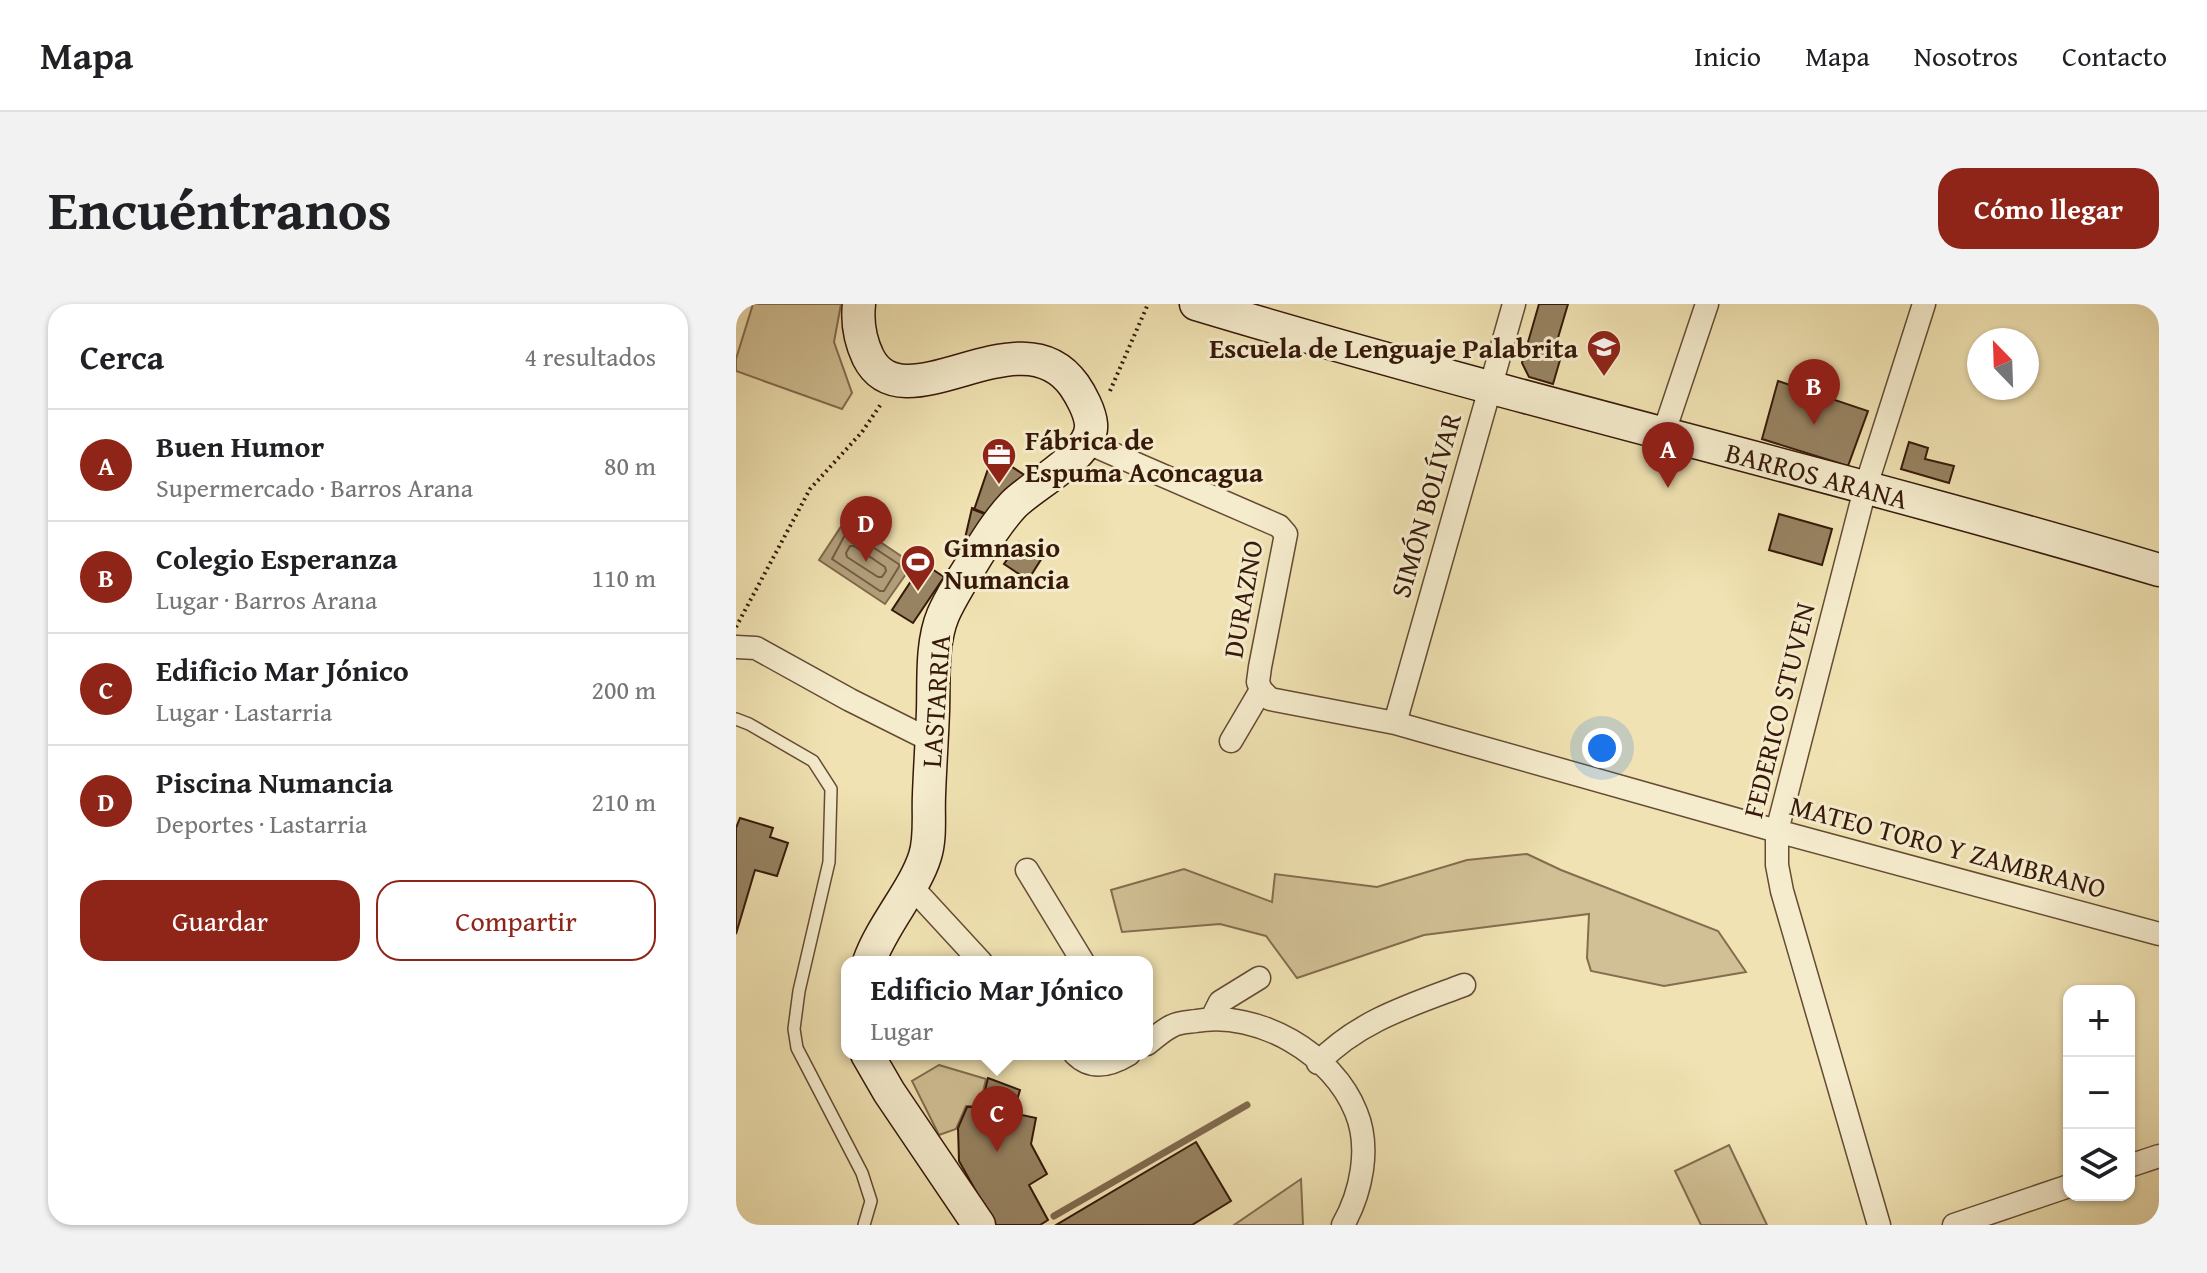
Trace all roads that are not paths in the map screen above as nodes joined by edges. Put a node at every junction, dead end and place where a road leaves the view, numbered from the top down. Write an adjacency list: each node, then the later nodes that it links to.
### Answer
1 (859, 304): 8 (street)
2 (1196, 304): 6 (street, BARROS ARANA)
3 (1514, 304): 6 (street, SIMÓN BOLÍVAR)
4 (1707, 304): 7 (street)
5 (1924, 304): 9 (street, FEDERICO STUVEN)
6 (1488, 389): 7 (street, BARROS ARANA); 14 (street, SIMÓN BOLÍVAR)
7 (1664, 432): 9 (street, BARROS ARANA)
8 (1090, 433): 12 (street, DURAZNO); 15 (street, LASTARRIA)
9 (1865, 489): 10 (street, BARROS ARANA); 17 (street, FEDERICO STUVEN)
10 (2159, 570)
11 (736, 647): 15 (street)
12 (1261, 690): 14 (street, MATEO TORO Y ZAMBRANO); 16 (street, DURAZNO)
13 (736, 719): 36 (lane)
14 (1395, 723): 17 (street, MATEO TORO Y ZAMBRANO)
15 (932, 741): 19 (street, LASTARRIA)
16 (1231, 741)
17 (1777, 831): 20 (street, MATEO TORO Y ZAMBRANO); 38 (street, FEDERICO STUVEN)
18 (1027, 870): 23 (street)
19 (910, 885): 21 (street, LASTARRIA); 22 (street)
20 (2159, 934)
21 (872, 956)
22 (975, 956)
23 (1079, 956)
24 (1259, 978): 26 (street)
25 (1464, 985): 31 (street)
26 (1212, 1018): 27 (street); 31 (street)
27 (1153, 1040)
28 (871, 1060): 35 (street)
29 (1081, 1060): 30 (street)
30 (1120, 1060)
31 (1318, 1063): 37 (street)
32 (2159, 1156): 33 (street)
33 (2135, 1164)
34 (2063, 1188): 39 (street)
35 (969, 1218)
36 (864, 1225)
37 (1343, 1225)
38 (1879, 1225)
39 (1954, 1225)

